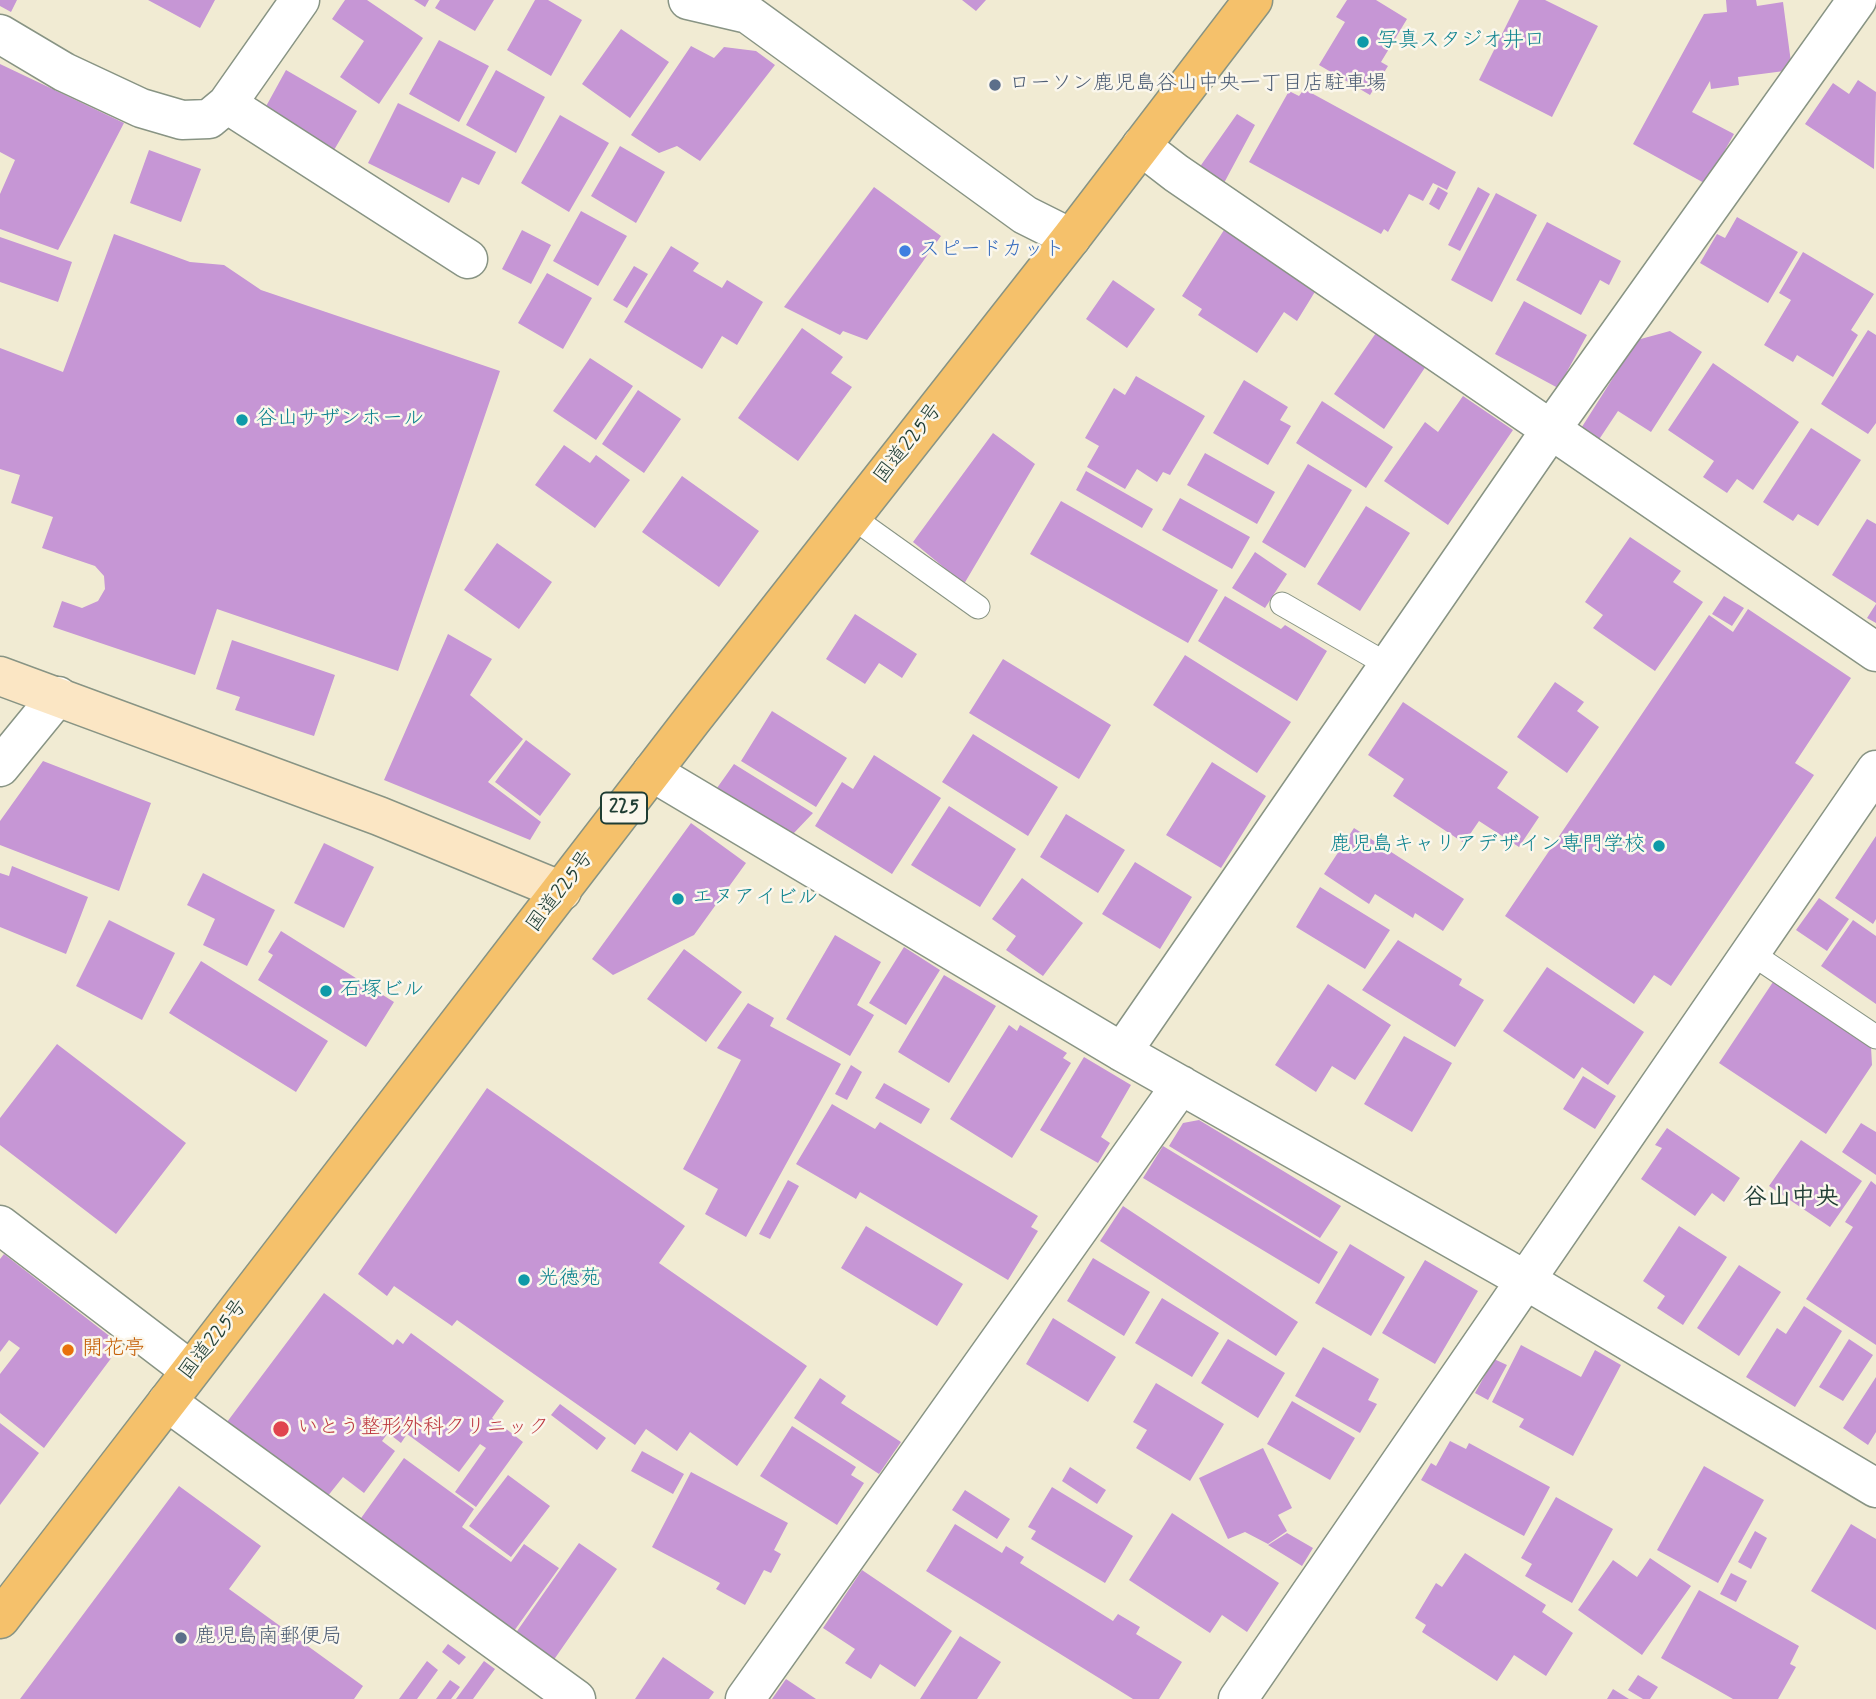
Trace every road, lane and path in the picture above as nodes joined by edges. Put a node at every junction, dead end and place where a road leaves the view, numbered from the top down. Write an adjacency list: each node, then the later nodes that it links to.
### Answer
1 (300, 0): 6 (street)
2 (688, 0): 8 (street)
3 (1252, 0): 7 (highway, 国道225号 / 225)
4 (1857, 0): 10 (street)
5 (0, 34): 6 (street)
6 (227, 104): 9 (street)
7 (1141, 146): 8 (highway, 国道225号 / 225); 10 (street)
8 (1071, 238): 11 (highway, 国道225号 / 225)
9 (468, 259)
10 (1552, 428): 14 (street); 15 (street)
11 (852, 517): 13 (lane); 20 (highway, 国道225号 / 225)
12 (1282, 604): 15 (lane)
13 (978, 607)
14 (1876, 652)
15 (1388, 665): 24 (street)
16 (0, 676): 17 (street)
17 (58, 696): 18 (street); 21 (street)
18 (0, 767)
19 (1876, 770): 22 (street)
20 (652, 772): 21 (highway, 国道225号 / 225); 24 (street)
21 (562, 891): 28 (highway, 国道225号 / 225)
22 (1751, 953): 23 (lane); 27 (street)
23 (1876, 1037)
24 (1122, 1052): 25 (street)
25 (1181, 1085): 27 (street); 33 (street)
26 (0, 1225): 28 (street)
27 (1527, 1281): 30 (street); 34 (street)
28 (190, 1370): 29 (highway, 国道225号 / 225)
29 (167, 1402): 31 (highway, 国道225号 / 225); 32 (street)
30 (1876, 1488)
31 (0, 1619)
32 (576, 1699)
33 (745, 1699)
34 (1238, 1699)

